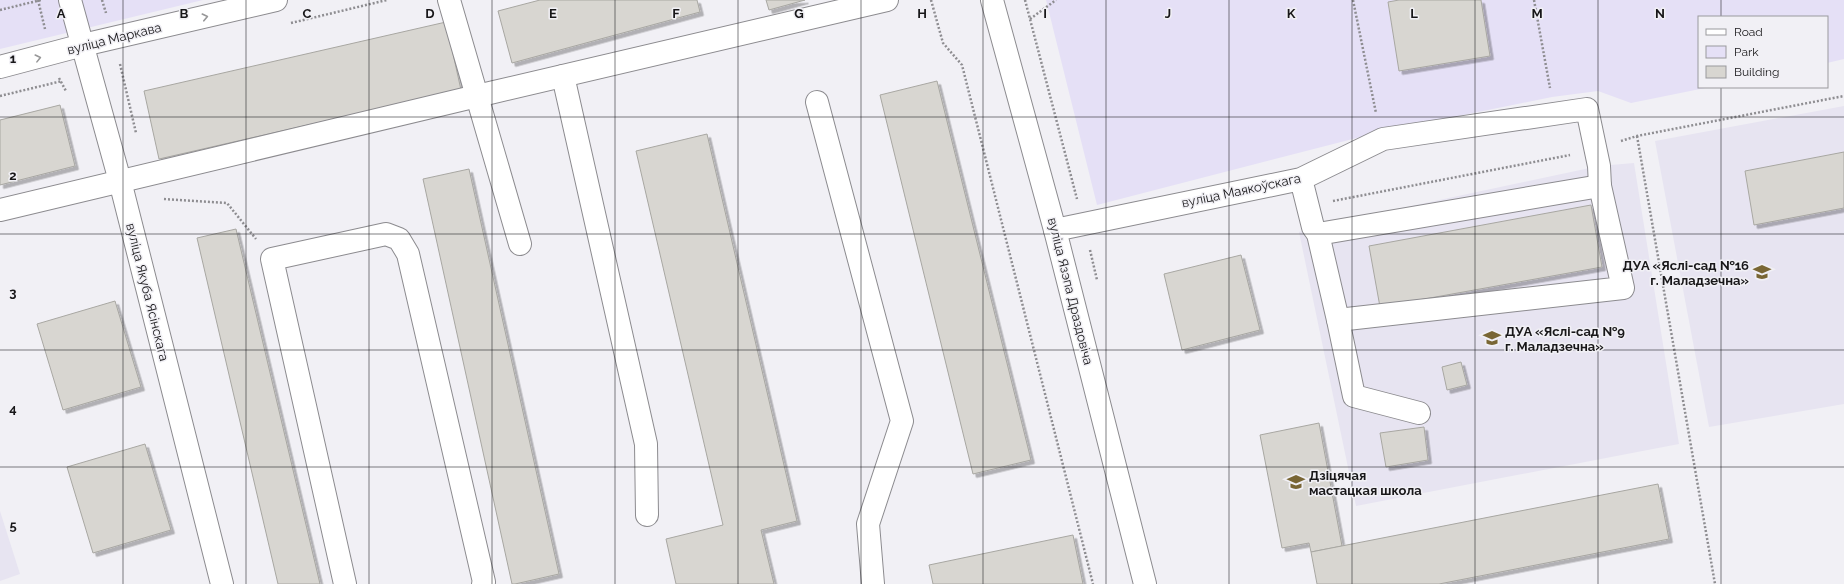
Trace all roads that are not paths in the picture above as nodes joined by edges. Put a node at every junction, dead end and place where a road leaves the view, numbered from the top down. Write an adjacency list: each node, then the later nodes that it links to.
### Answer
1 (70, 0): 6 (street, вуліца Якуба Ясінскага)
2 (276, 0): 6 (street, вуліца Маркава, one-way to 2)
3 (449, 0): 9 (street)
4 (887, 0): 8 (street)
5 (992, 0): 15 (street, вуліца Язэпа Драздовіча)
6 (83, 45): 7 (street, вуліца Маркава, one-way to 6); 12 (street, вуліца Якуба Ясінскага)
7 (0, 67)
8 (563, 76): 9 (street); 20 (street)
9 (477, 96): 12 (street); 17 (street)
10 (817, 102): 24 (street)
11 (1301, 179): 13 (street, вуліца Маякоўскага); 15 (street, вуліца Маякоўскага); 16 (street)
12 (120, 181): 14 (street); 21 (street, вуліца Якуба Ясінскага)
13 (1600, 186): 16 (street); 18 (street)
14 (0, 210)
15 (1055, 230): 25 (street, вуліца Язэпа Драздовіча)
16 (1318, 234): 18 (street)
17 (520, 244)
18 (1338, 320): 19 (street)
19 (1419, 413)
20 (647, 515)
21 (222, 584)
22 (345, 584): 23 (street)
23 (483, 584)
24 (873, 584)
25 (1145, 584)

